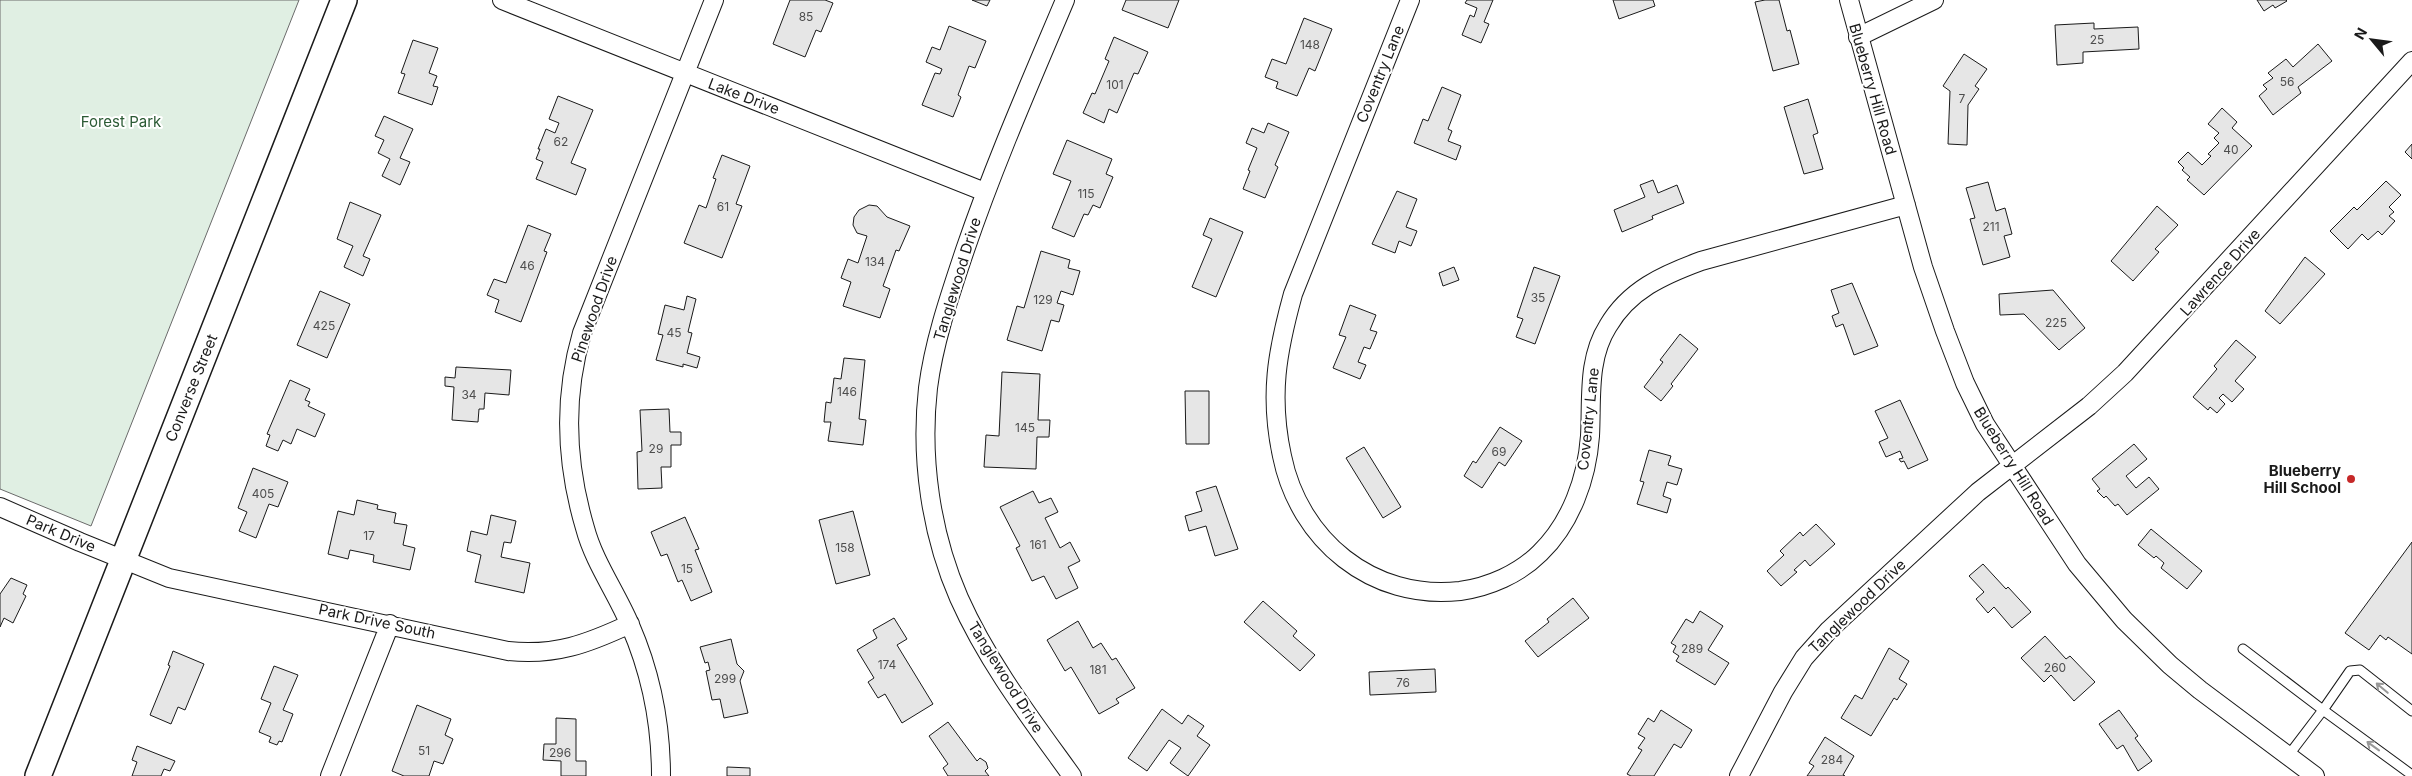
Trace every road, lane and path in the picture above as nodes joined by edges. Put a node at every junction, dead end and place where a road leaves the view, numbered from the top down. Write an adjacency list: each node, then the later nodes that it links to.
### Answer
1 (344, 0): 15 (main road, Converse Street)
2 (502, 0): 10 (street, Lake Drive)
3 (714, 0): 10 (street, Pinewood Drive)
4 (1065, 0): 11 (street, Tanglewood Drive)
5 (1410, 0): 12 (street, Coventry Lane)
6 (1849, 0): 8 (street, Blueberry Hill Road)
7 (1934, 0): 8 (street)
8 (1858, 36): 12 (street, Blueberry Hill Road)
9 (2412, 61): 13 (street, Lawrence Drive)
10 (685, 73): 11 (street, Lake Drive); 17 (street, Pinewood Drive)
11 (985, 192): 26 (street, Tanglewood Drive)
12 (1906, 205): 13 (street, Blueberry Hill Road)
13 (2012, 467): 21 (street, Blueberry Hill Road); 27 (street, Tanglewood Drive)
14 (0, 506): 15 (street, Park Drive)
15 (123, 559): 16 (street, Park Drive South); 23 (main road, Converse Street)
16 (390, 624): 17 (street, Park Drive South); 24 (street)
17 (630, 624): 25 (street, Pinewood Drive)
18 (2243, 649): 19 (lane)
19 (2323, 710): 20 (lane, one-way to 19); 21 (lane); 22 (lane, one-way to 19)
20 (2412, 711)
21 (2288, 756): 28 (street, Blueberry Hill Road)
22 (2412, 775)
23 (38, 776)
24 (330, 776)
25 (661, 776)
26 (1072, 776)
27 (1739, 776)
28 (2315, 776)

